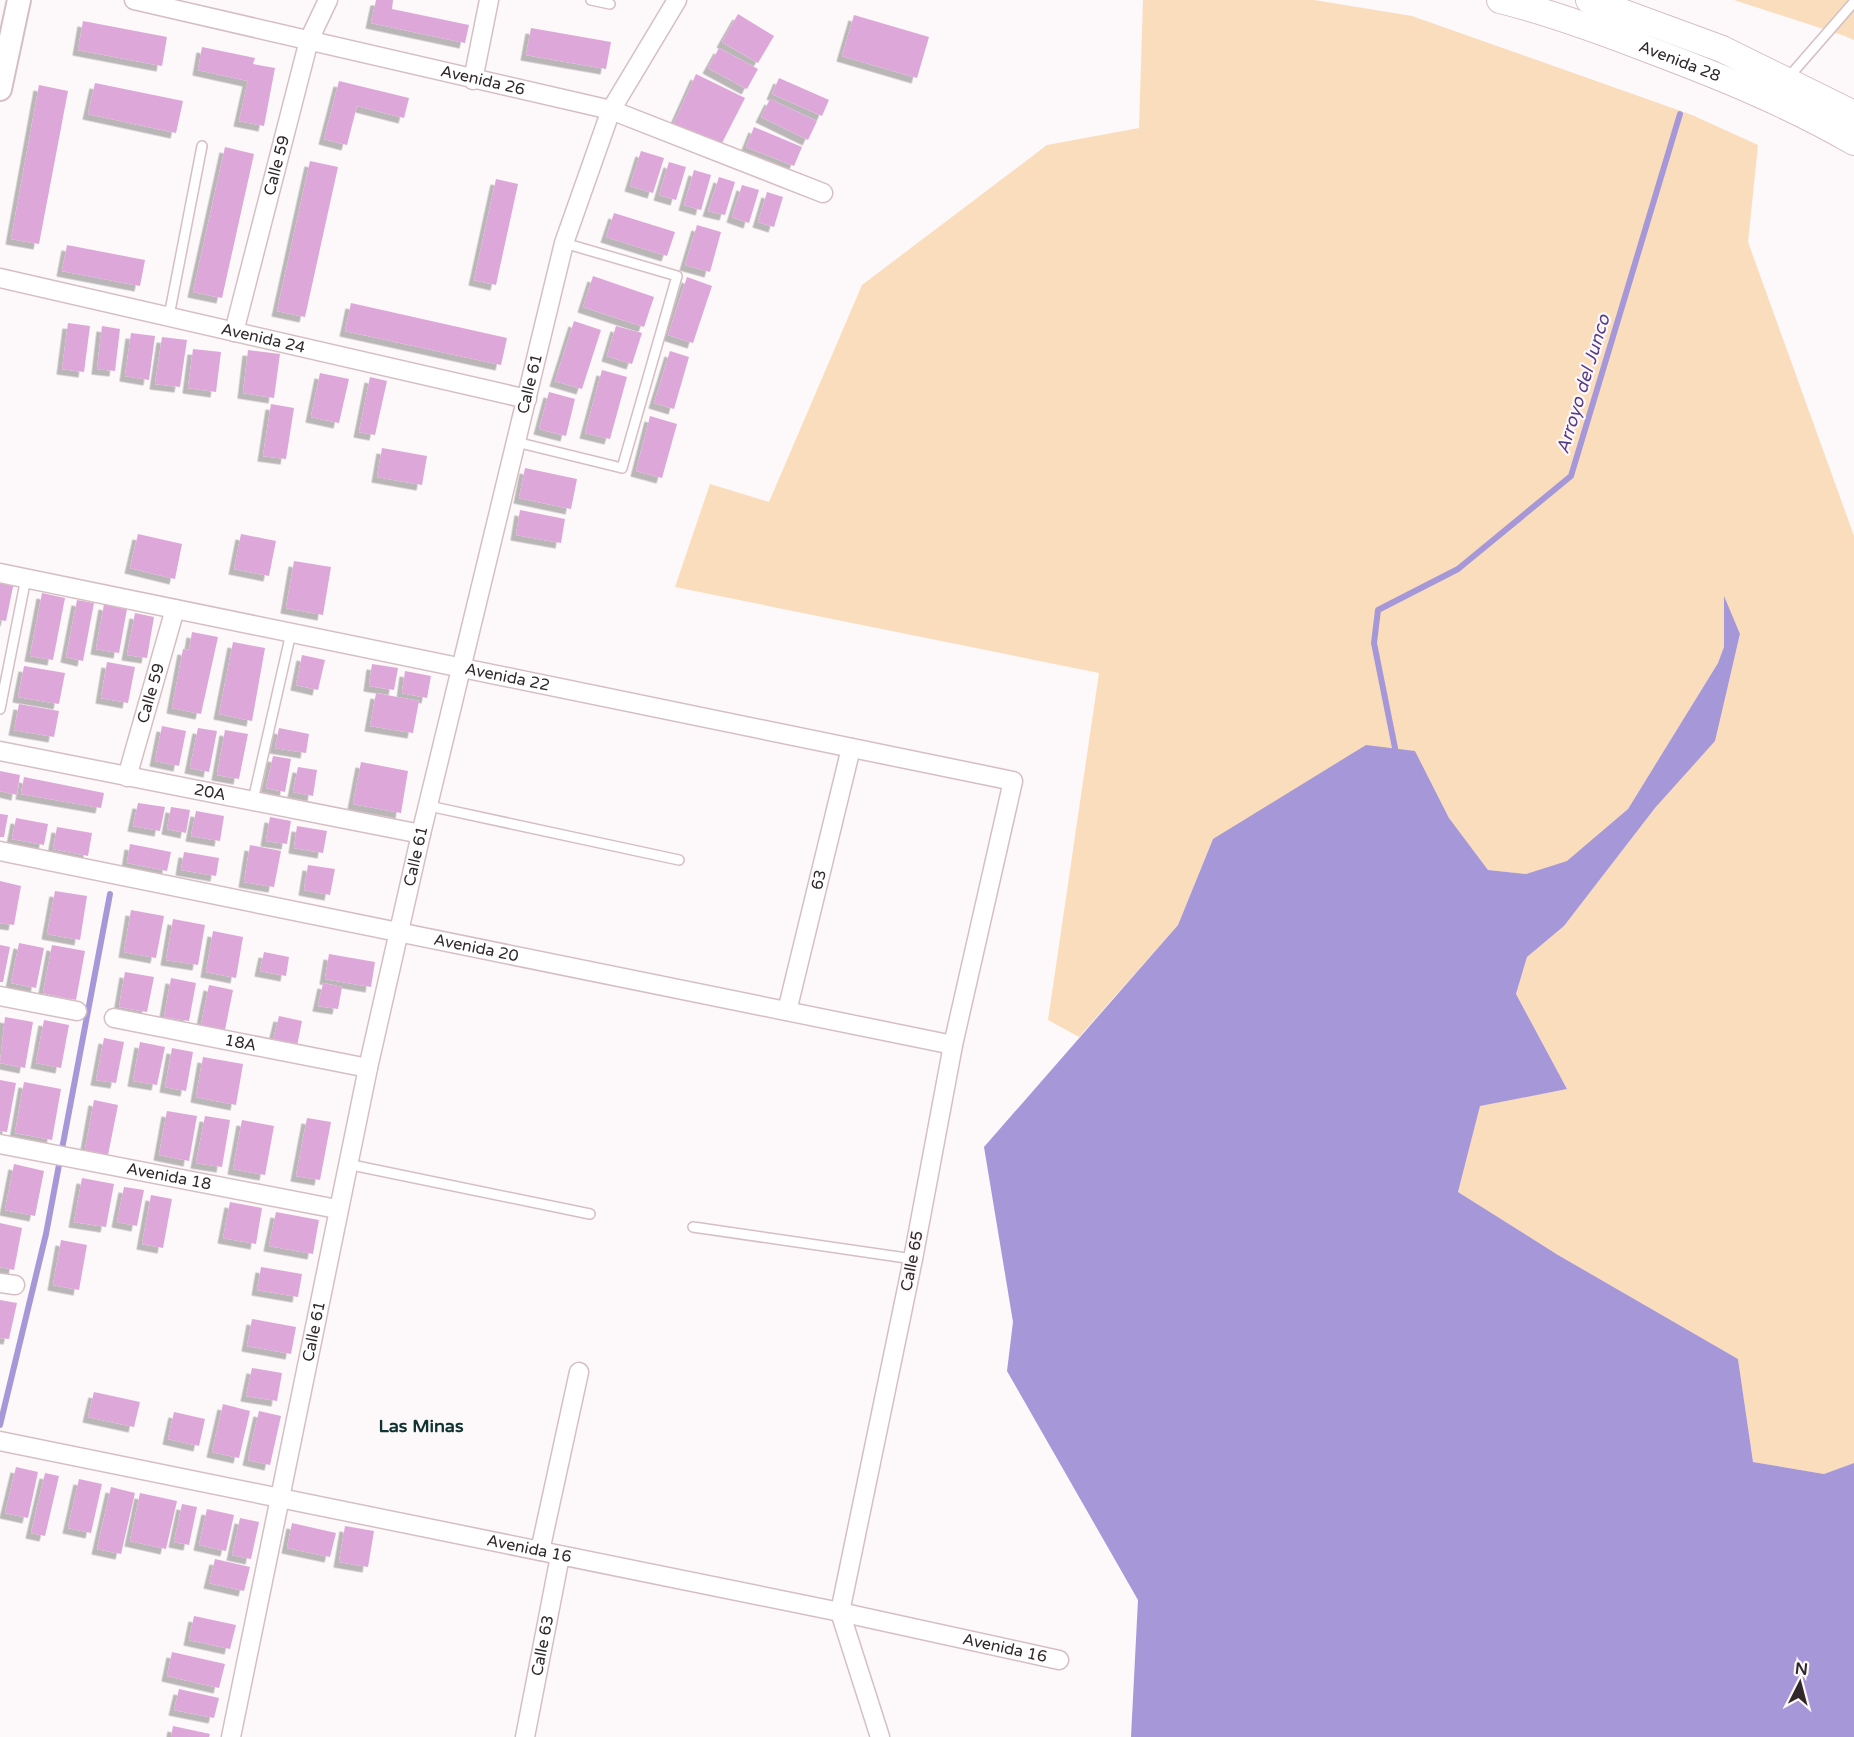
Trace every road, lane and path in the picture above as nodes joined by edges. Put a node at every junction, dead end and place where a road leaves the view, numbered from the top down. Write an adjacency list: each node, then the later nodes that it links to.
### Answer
1 (20, 0): 14 (street)
2 (134, 0): 11 (street, Avenida 26)
3 (328, 0): 11 (street, Calle 59)
4 (489, 0): 13 (street)
5 (591, 0): 10 (lane)
6 (677, 0): 15 (street, Calle 61)
7 (1500, 0): 17 (main road, Avenida 28)
8 (1589, 0): 12 (main road, Avenida 28)
9 (1854, 2): 12 (lane)
10 (610, 4)
11 (309, 40): 13 (street, Avenida 26); 23 (street, Calle 59)
12 (1787, 79): 16 (main road, Avenida 28)
13 (473, 80): 15 (street, Avenida 26)
14 (0, 89)
15 (611, 110): 19 (street, Avenida 26); 20 (street, Calle 61)
16 (1854, 114)
17 (1854, 142)
18 (202, 146): 22 (lane)
19 (823, 193)
20 (564, 243): 24 (street, Calle 61); 25 (lane)
21 (0, 278): 22 (street, Avenida 24)
22 (169, 316): 23 (street, Avenida 24)
23 (234, 332): 24 (street, Avenida 24)
24 (527, 399): 25 (street, Calle 61)
25 (516, 441): 30 (street, Calle 61)
26 (0, 573): 27 (street, Avenida 22)
27 (26, 578): 28 (street, Avenida 22); 31 (lane)
28 (175, 609): 29 (street, Avenida 22); 34 (street, Calle 59)
29 (291, 633): 30 (street, Avenida 22); 36 (lane)
30 (460, 668): 32 (street, Avenida 22); 37 (street, Calle 61)
31 (0, 709)
32 (851, 748): 35 (street, Avenida 22); 44 (street, 63)
33 (0, 751): 34 (street, 20A)
34 (127, 777): 36 (street, 20A)
35 (1012, 781): 46 (street, Calle 65)
36 (253, 800): 38 (street, 20A)
37 (429, 806): 38 (street, Calle 61); 40 (lane)
38 (421, 834): 41 (street, Calle 61)
39 (0, 851): 41 (street, Avenida 20)
40 (679, 860)
41 (399, 932): 44 (street, Avenida 20); 47 (street, Calle 61)
42 (0, 996): 43 (street)
43 (77, 1011)
44 (787, 1011): 46 (street, Avenida 20)
45 (114, 1018): 47 (street, 18A)
46 (953, 1046): 53 (street, Calle 65)
47 (368, 1068): 49 (street, Calle 61)
48 (0, 1144): 50 (street, Avenida 18)
49 (347, 1164): 50 (street, Calle 61); 51 (lane)
50 (337, 1209): 56 (street, Calle 61)
51 (590, 1214)
52 (693, 1227): 53 (lane)
53 (913, 1259): 59 (street, Calle 65)
54 (579, 1372): 57 (street)
55 (4, 1442): 56 (street, Avenida 16)
56 (280, 1499): 57 (street, Avenida 16); 62 (street, Calle 61)
57 (540, 1551): 58 (street, Avenida 16)
58 (560, 1556): 59 (street, Avenida 16); 63 (street, Calle 63)
59 (840, 1612): 60 (street, Avenida 16); 61 (street, Calle 65)
60 (1059, 1660)
61 (880, 1736)
62 (231, 1737)
63 (525, 1737)

